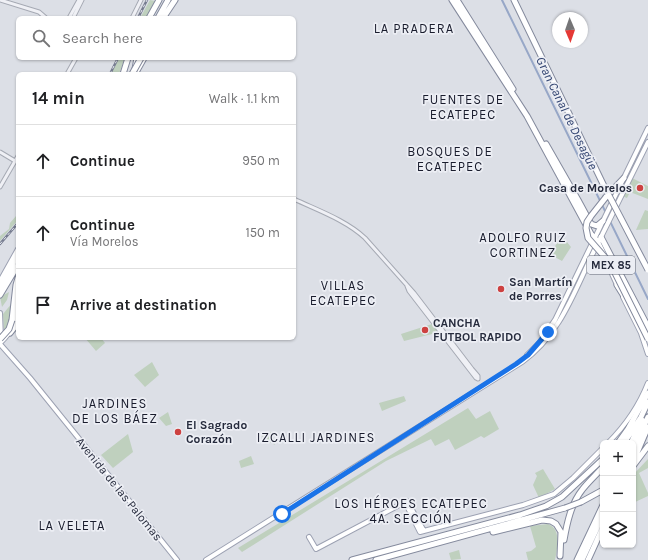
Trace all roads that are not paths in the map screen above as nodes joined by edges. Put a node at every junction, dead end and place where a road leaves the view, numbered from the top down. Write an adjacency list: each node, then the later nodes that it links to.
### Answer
1 (0, 0): 13 (street)
2 (79, 0): 14 (street)
3 (82, 0): 15 (street)
4 (141, 0): 16 (street)
5 (159, 0): 17 (highway)
6 (168, 0): 18 (highway)
7 (174, 0): 19 (highway)
8 (178, 0): 20 (highway)
9 (452, 0): 31 (highway)
10 (458, 0): 31 (highway)
11 (514, 0): 40 (highway)
12 (517, 0): 40 (highway)
13 (44, 16)
14 (70, 16)
15 (73, 16)
16 (133, 16)
17 (149, 16)
18 (159, 16)
19 (164, 16)
20 (168, 16)
21 (75, 60): 26 (street)
22 (127, 60): 27 (highway)
23 (137, 60): 28 (highway)
24 (140, 60): 29 (highway, bridge)
25 (143, 60): 30 (highway, bridge)
26 (68, 72)
27 (124, 72)
28 (134, 72)
29 (135, 72)
30 (135, 72)
31 (533, 124): 43 (highway); 44 (highway)
32 (648, 128): 34 (main road, MEX 85)
33 (648, 142): 34 (main road); 36 (main road, MEX 85)
34 (640, 145): 39 (main road, MEX 85)
35 (648, 146): 36 (main road)
36 (644, 150): 43 (main road, MEX 85)
37 (0, 152): 38 (street)
38 (15, 162): 41 (street)
39 (624, 178): 43 (main road, MEX 85); 70 (highway, MEX 85, bridge)
40 (605, 186): 49 (highway, bridge); 51 (highway, bridge)
41 (0, 187)
42 (296, 200): 56 (street)
43 (601, 229): 44 (main road, MEX 85); 53 (highway, MEX 85)
44 (596, 240): 46 (main road); 47 (main road, MEX 85); 72 (main road, MEX 85)
45 (16, 253): 52 (main road)
46 (604, 255): 47 (main road); 55 (main road)
47 (591, 256): 72 (main road, MEX 85)
48 (16, 257): 52 (highway)
49 (648, 264)
50 (16, 268): 59 (highway)
51 (648, 270)
52 (3, 276): 54 (main road); 57 (highway)
53 (623, 280): 55 (main road); 60 (highway, MEX 85)
54 (0, 281)
55 (617, 284): 68 (main road); 70 (highway, bridge)
56 (408, 287): 56 (street)
57 (0, 288)
58 (16, 288): 69 (highway, bridge)
59 (0, 296)
60 (637, 307): 64 (highway, MEX 85); 66 (main road); 70 (main road)
61 (16, 311): 67 (main road)
62 (0, 314): 69 (main road)
63 (16, 326): 67 (highway)
64 (648, 326)
65 (16, 328): 67 (highway)
66 (648, 332)
67 (10, 333): 69 (main road)
68 (642, 337): 70 (main road); 71 (main road)
69 (1, 340): 100 (main road, Avenida de las Palomas)
70 (648, 342)
71 (648, 354)
72 (516, 364): 101 (main road, MEX 85)
73 (648, 383): 79 (main road)
74 (648, 393): 80 (highway); 81 (highway)
75 (648, 402): 82 (highway)
76 (648, 407): 83 (highway)
77 (648, 417): 84 (highway)
78 (648, 427): 87 (highway)
79 (611, 440)
80 (620, 440)
81 (623, 440)
82 (626, 440)
83 (632, 440)
84 (636, 443)
85 (648, 446): 88 (highway)
86 (600, 451): 97 (main road)
87 (636, 457)
88 (636, 460)
89 (600, 461): 102 (highway)
90 (600, 466): 92 (highway)
91 (600, 470): 92 (highway)
92 (581, 490): 99 (highway)
93 (600, 492): 98 (highway, bridge)
94 (600, 511): 104 (highway)
95 (600, 521): 105 (highway)
96 (600, 534): 106 (highway)
97 (309, 537)
98 (461, 537): 99 (highway); 103 (highway)
99 (559, 558)
100 (177, 560)
101 (206, 560)
102 (352, 560)
103 (376, 560)
104 (577, 560)
105 (582, 560)
106 (589, 560)

